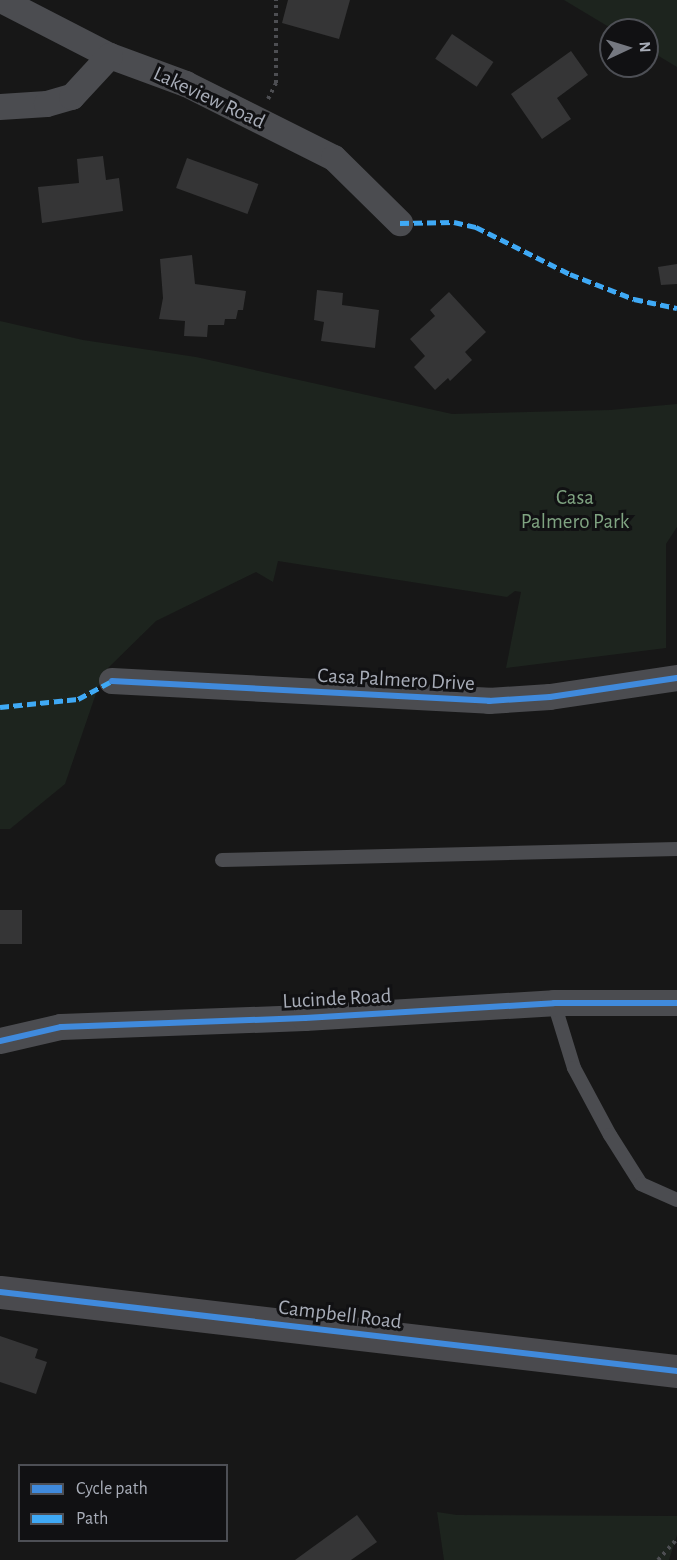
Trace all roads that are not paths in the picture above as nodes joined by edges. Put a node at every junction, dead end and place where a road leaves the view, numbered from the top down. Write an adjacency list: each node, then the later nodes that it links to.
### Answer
1 (1, 0): 2 (street, Lakeview Road)
2 (110, 56): 3 (street); 4 (street, Lakeview Road)
3 (0, 107)
4 (400, 222)
5 (677, 678): 6 (street, Casa Palmero Drive)
6 (112, 681)
7 (677, 849): 8 (lane)
8 (222, 860)
9 (555, 1003): 10 (street, Lucinde Road); 11 (street, Lucinde Road); 12 (lane)
10 (677, 1003)
11 (0, 1041)
12 (677, 1200)
13 (0, 1292): 14 (street, Campbell Road)
14 (677, 1371)

